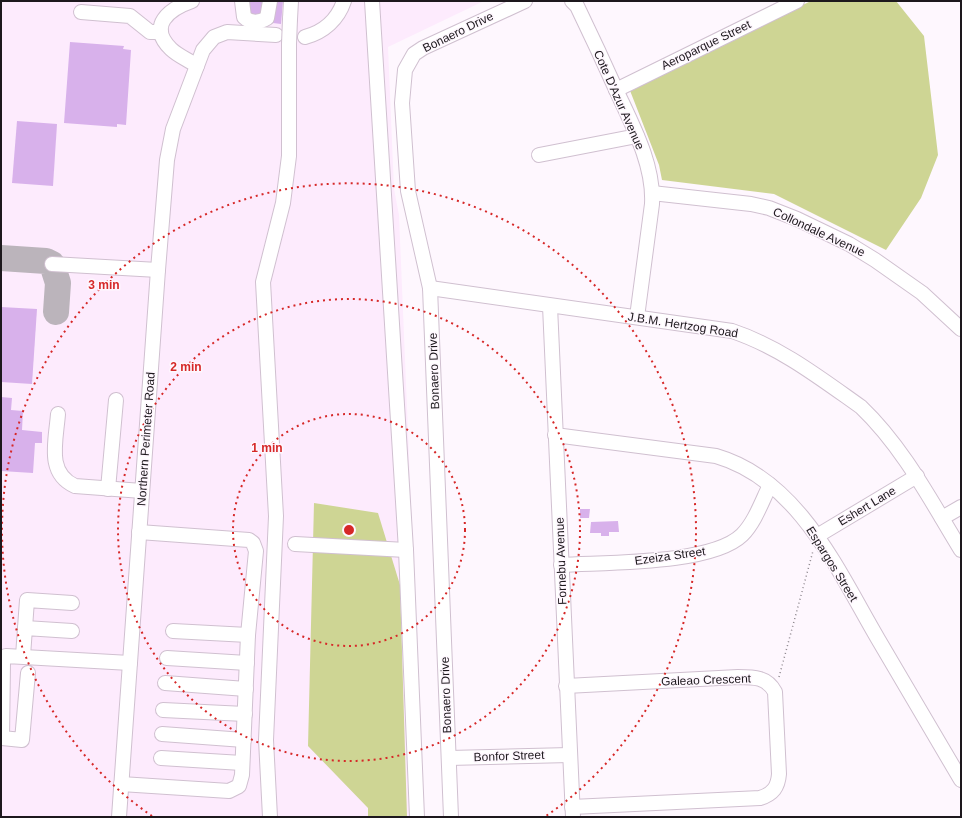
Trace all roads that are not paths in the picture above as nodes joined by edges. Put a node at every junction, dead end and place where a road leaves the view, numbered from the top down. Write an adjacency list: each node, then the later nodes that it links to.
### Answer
1 (242, 1): 2 (street)
2 (270, 1)
3 (292, 1): 65 (street, bridge)
4 (344, 1): 13 (street)
5 (372, 1): 37 (street)
6 (525, 1): 21 (street, Bonaero Drive)
7 (797, 1): 15 (street, Aeroparque Street)
8 (184, 2): 11 (street)
9 (576, 3): 15 (street, Cote D'Azur Avenue)
10 (81, 12): 11 (street)
11 (161, 32): 14 (street)
12 (276, 35): 14 (street, Northern Perimeter Road)
13 (306, 36)
14 (197, 66): 20 (street, Northern Perimeter Road)
15 (616, 90): 16 (street, Cote D'Azur Avenue)
16 (637, 136): 17 (street); 18 (street, Cote D'Azur Avenue)
17 (539, 154)
18 (652, 193): 23 (street, Cote D'Azur Avenue); 24 (street, Collondale Avenue)
19 (52, 264): 20 (street)
20 (158, 270): 31 (street, Northern Perimeter Road)
21 (430, 288): 22 (street, J.B.M. Hertzog Road); 59 (street, Bonaero Drive)
22 (550, 306): 23 (street, J.B.M. Hertzog Road); 27 (street, Fornebu Avenue)
23 (637, 317): 28 (street, J.B.M. Hertzog Road)
24 (961, 329)
25 (116, 400): 30 (street)
26 (58, 414): 30 (street)
27 (555, 435): 29 (street, Espargos Street); 39 (street, Fornebu Avenue)
28 (917, 476): 33 (street, J.B.M. Hertzog Road); 35 (street, Eshert Lane)
29 (770, 485): 35 (street, Espargos Street); 39 (street, Ezeiza Street)
30 (108, 489): 31 (street)
31 (142, 491): 34 (street, Northern Perimeter Road)
32 (961, 507): 33 (street)
33 (942, 518): 38 (street, J.B.M. Hertzog Road)
34 (139, 532): 44 (street); 48 (street, Northern Perimeter Road)
35 (817, 536): 61 (street, Espargos Street)
36 (295, 544): 37 (street)
37 (406, 550): 66 (street)
38 (961, 550)
39 (561, 564): 51 (street, Fornebu Avenue)
40 (72, 603): 41 (street)
41 (25, 628): 43 (street); 45 (street)
42 (173, 631): 44 (street)
43 (72, 632)
44 (248, 636): 47 (street)
45 (23, 656): 48 (street); 49 (street)
46 (167, 658): 47 (street)
47 (247, 662): 52 (street)
48 (130, 663): 62 (street, Northern Perimeter Road)
49 (28, 673)
50 (165, 683): 52 (street)
51 (566, 686): 57 (street, Fornebu Avenue); 63 (street, Galeao Crescent)
52 (246, 689): 54 (street)
53 (163, 710): 54 (street)
54 (245, 714): 56 (street)
55 (162, 734): 56 (street)
56 (244, 740): 60 (street)
57 (570, 755): 59 (street, Bonfor Street); 63 (street, Fornebu Avenue)
58 (160, 758): 60 (street)
59 (449, 758): 67 (street, Bonaero Drive)
60 (242, 763): 62 (street)
61 (961, 780)
62 (121, 784): 64 (street, Northern Perimeter Road)
63 (572, 812)
64 (119, 817)
65 (270, 817)
66 (417, 817)
67 (451, 817)

